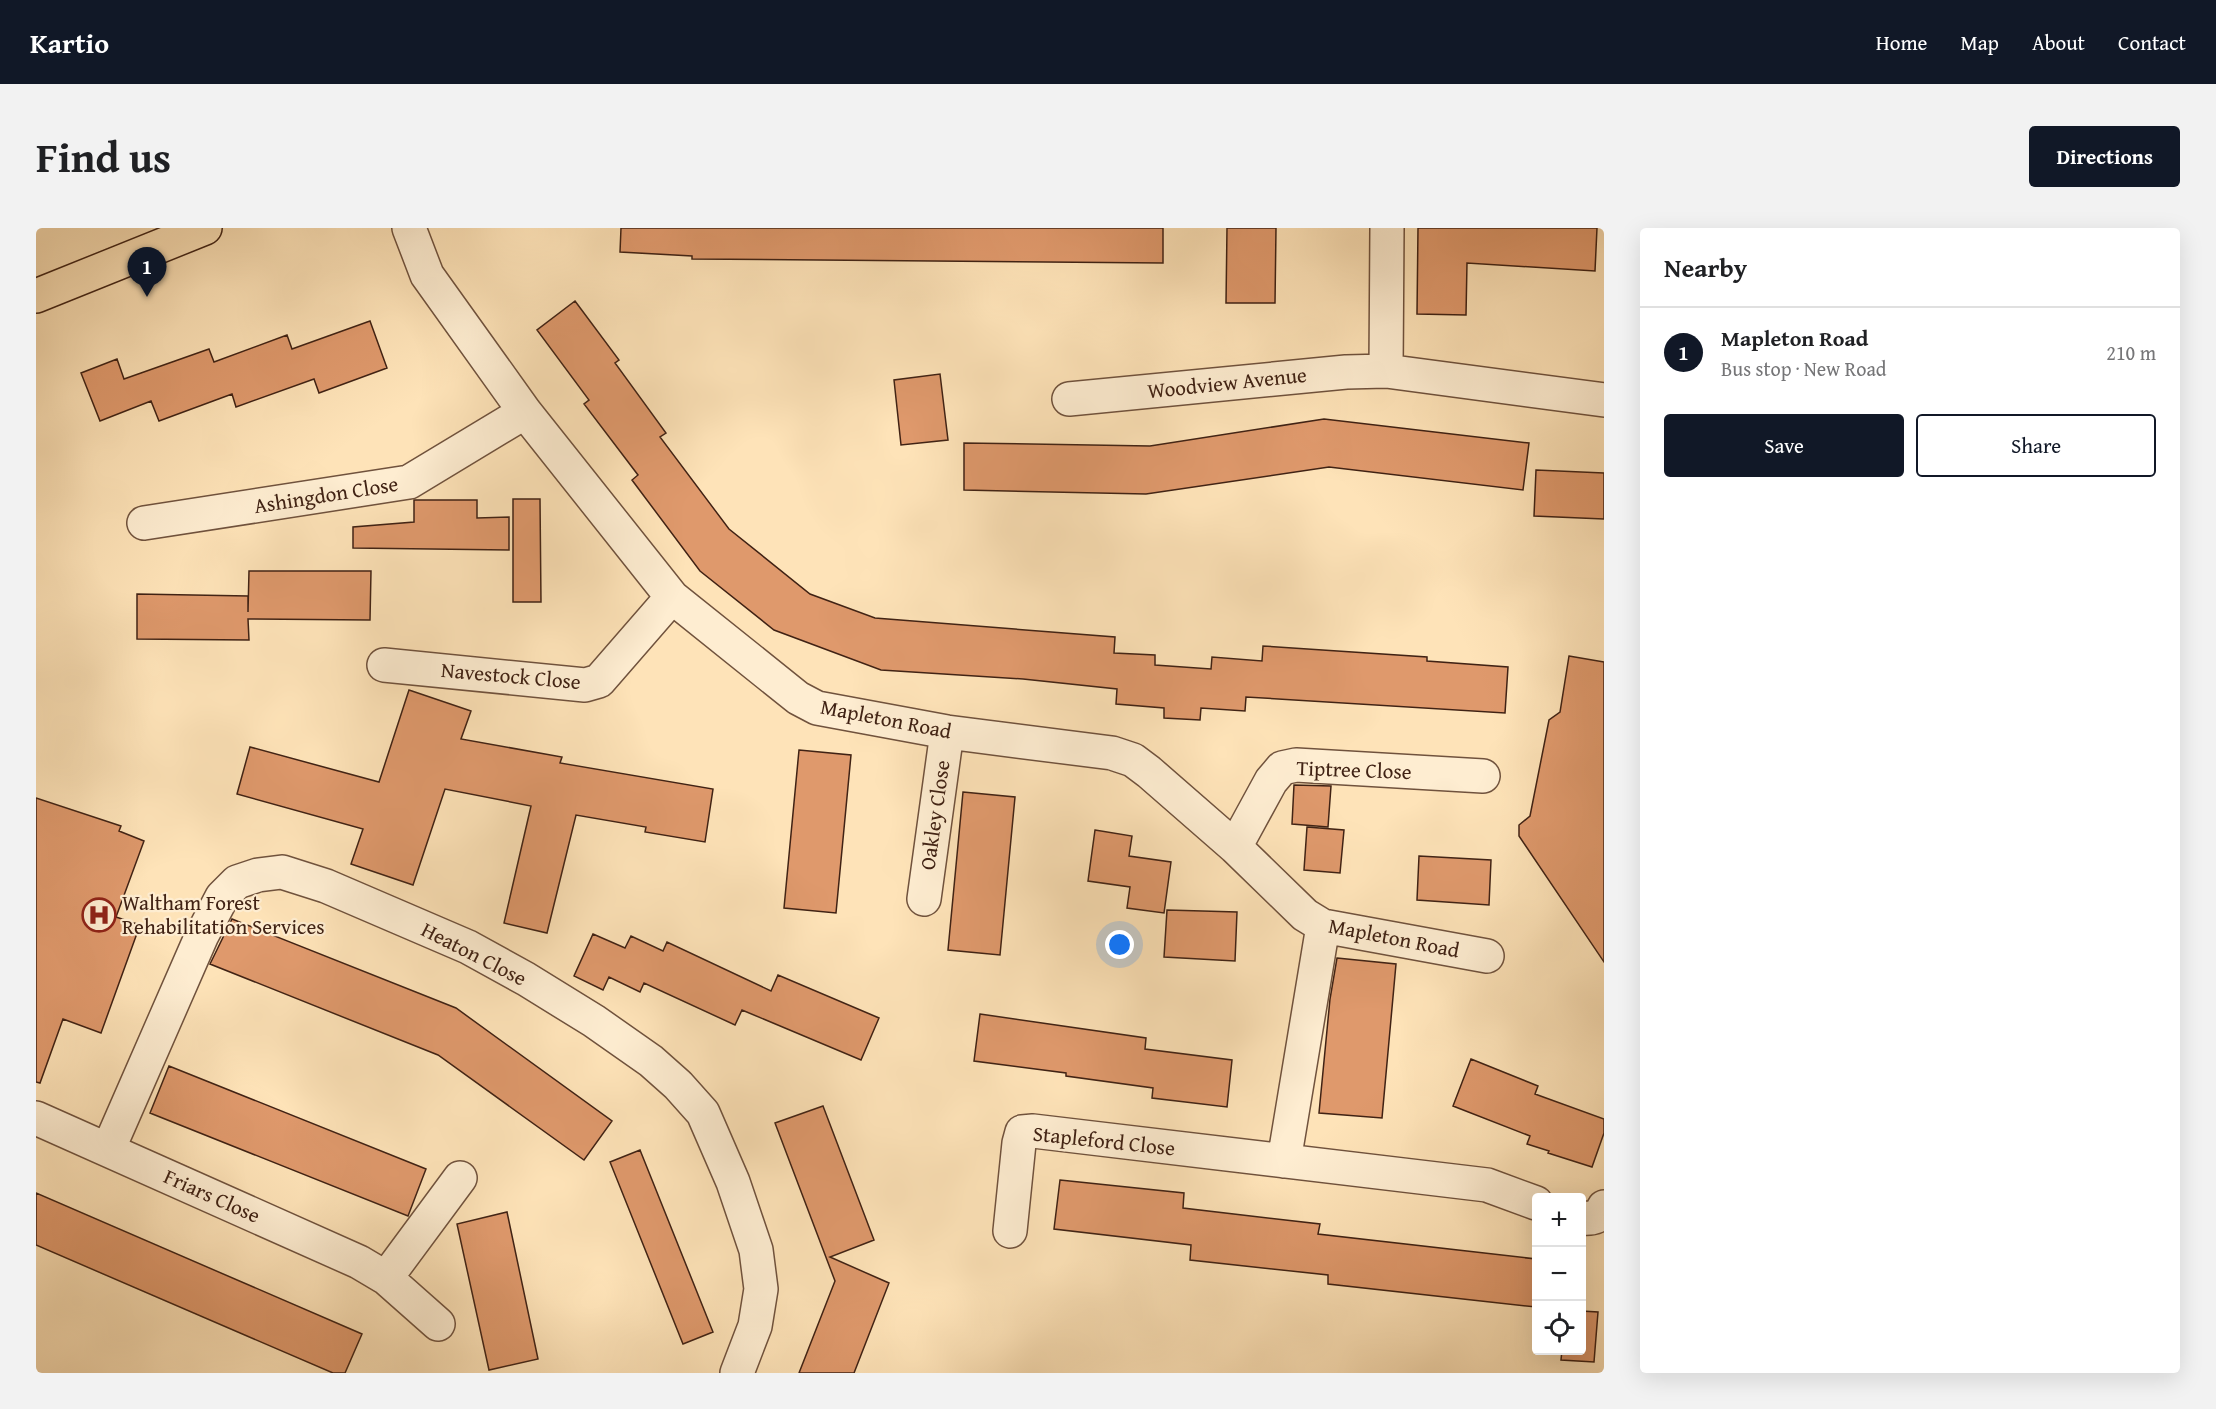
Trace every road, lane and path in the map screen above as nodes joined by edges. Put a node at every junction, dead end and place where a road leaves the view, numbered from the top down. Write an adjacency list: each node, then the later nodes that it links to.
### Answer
1 (409, 228): 8 (street, Mapleton Road)
2 (1387, 228): 5 (street)
3 (190, 231): 4 (main road)
4 (36, 296)
5 (1386, 371): 6 (street, Woodview Avenue); 7 (street, Woodview Avenue)
6 (1069, 399)
7 (1604, 400)
8 (525, 412): 9 (street, Ashingdon Close); 10 (street, Mapleton Road)
9 (144, 523)
10 (672, 597): 11 (street, Navestock Close); 12 (street, Mapleton Road)
11 (384, 665)
12 (947, 732): 14 (street, Mapleton Road); 15 (street, Oakley Close)
13 (1483, 776): 14 (street, Tiptree Close)
14 (1235, 847): 16 (street, Mapleton Road)
15 (924, 899)
16 (1323, 926): 17 (street, Mapleton Road); 20 (street)
17 (1487, 956)
18 (36, 1118): 19 (street, Friars Close)
19 (108, 1150): 26 (street, Friars Close); 28 (street, Heaton Close)
20 (1284, 1161): 22 (street, Stapleford Close); 25 (street, Stapleford Close)
21 (460, 1178): 26 (street)
22 (1532, 1202)
23 (1604, 1207): 24 (street)
24 (1586, 1218)
25 (1010, 1231)
26 (386, 1278): 27 (street, Friars Close)
27 (438, 1324)
28 (737, 1373)

